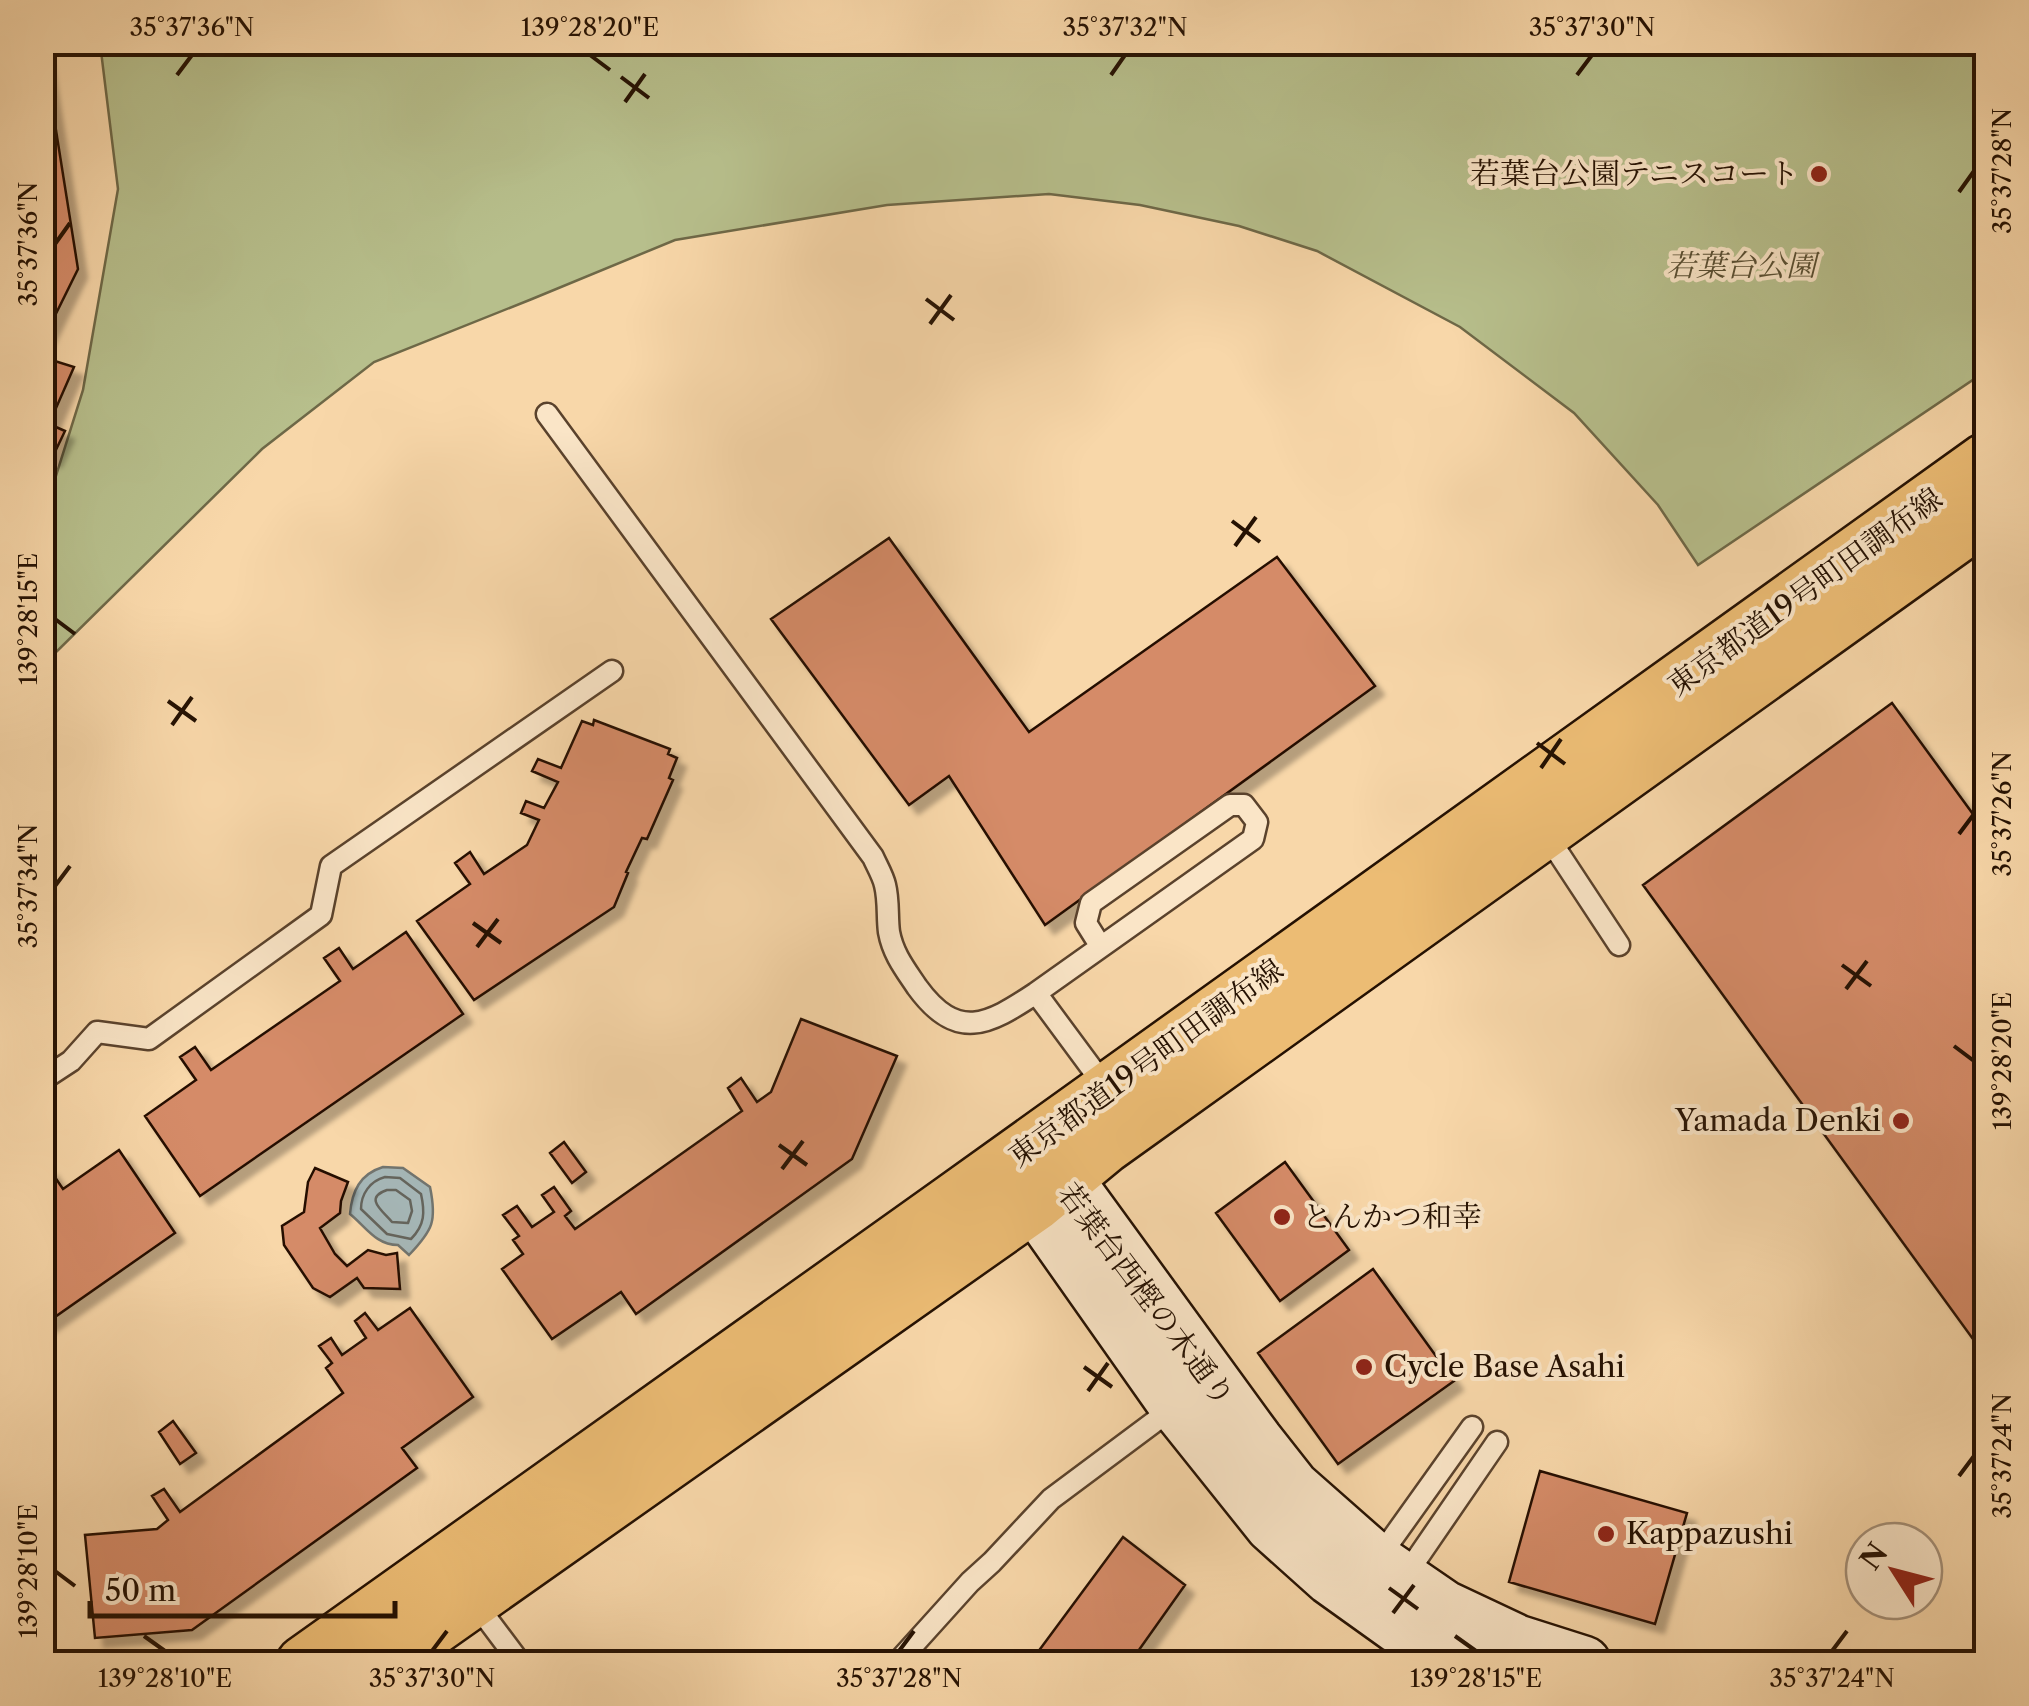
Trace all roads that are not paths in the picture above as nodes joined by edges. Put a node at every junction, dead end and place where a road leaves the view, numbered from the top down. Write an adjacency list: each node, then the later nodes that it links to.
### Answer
1 (548, 414): 8 (lane)
2 (1986, 461): 10 (main road, 東京都道19号町田調布線)
3 (1986, 514): 5 (main road, 東京都道19号町田調布線)
4 (612, 671): 9 (lane)
5 (1543, 830): 6 (lane); 11 (main road, 東京都道19号町田調布線)
6 (1619, 945)
7 (1101, 947): 7 (lane); 8 (lane)
8 (1036, 993): 10 (lane)
9 (42, 1080)
10 (1108, 1091): 11 (main road, 東京都道19号町田調布線)
11 (1039, 1180): 12 (street, 若葉台西樫の木通り); 15 (street, 若葉台西樫の木通り); 16 (main road, 東京都道19号町田調布線); 17 (main road, 東京都道19号町田調布線)
12 (1177, 1406): 20 (lane); 21 (street, 若葉台西樫の木通り)
13 (1472, 1426): 15 (lane)
14 (1496, 1442): 15 (lane)
15 (1389, 1571): 22 (street, 若葉台西樫の木通り)
16 (472, 1598): 18 (main road, 東京都道19号町田調布線); 19 (lane)
17 (304, 1664)
18 (380, 1664)
19 (521, 1664)
20 (896, 1664)
21 (1469, 1664)
22 (1583, 1664)

